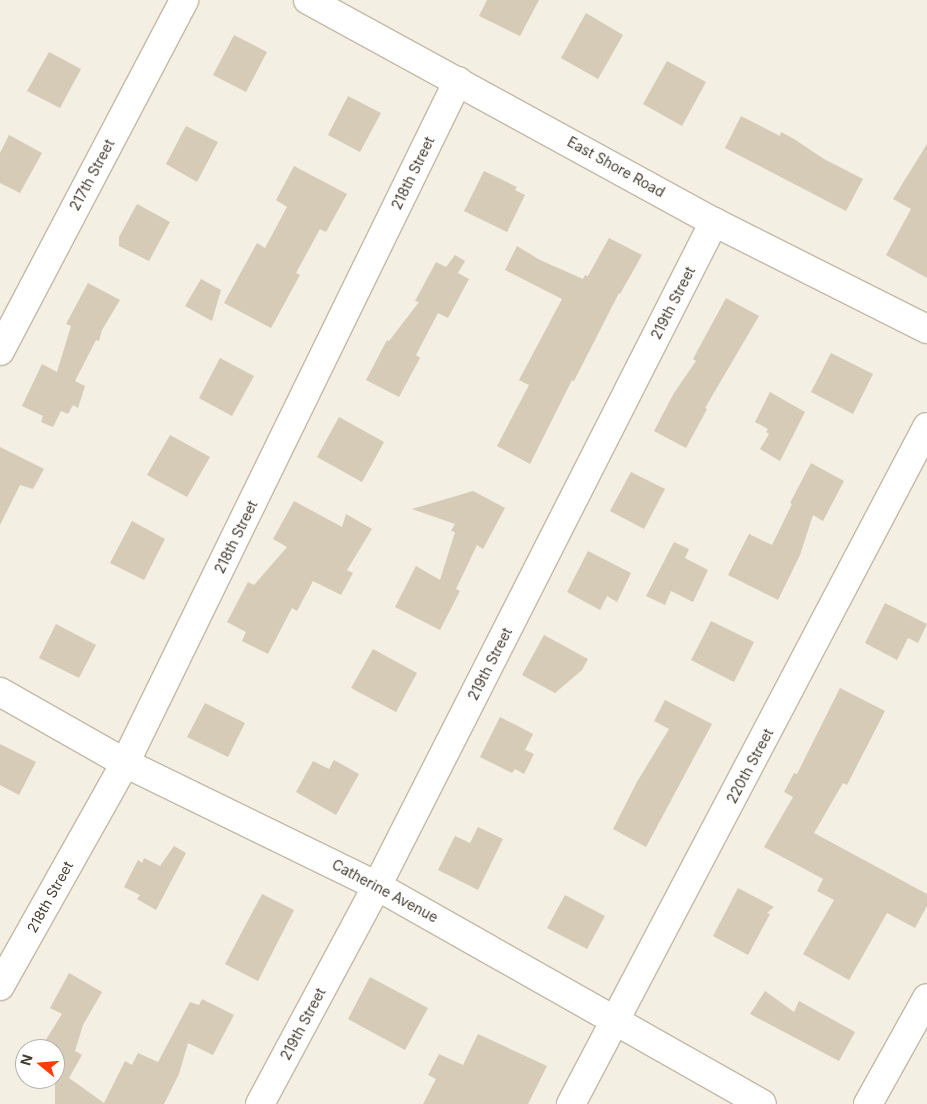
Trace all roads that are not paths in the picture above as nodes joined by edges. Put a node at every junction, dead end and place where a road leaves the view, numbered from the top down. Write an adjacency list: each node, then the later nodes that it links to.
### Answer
1 (184, 0): 6 (street, 217th Street)
2 (308, 0): 3 (street, East Shore Road)
3 (458, 81): 4 (street, East Shore Road); 9 (street, 218th Street)
4 (714, 222): 5 (street, East Shore Road); 10 (street, 219th Street)
5 (927, 330)
6 (0, 351)
7 (927, 426): 13 (street, 220th Street)
8 (0, 692): 9 (street, Catherine Avenue)
9 (125, 763): 10 (street, Catherine Avenue); 11 (street, 218th Street)
10 (378, 886): 13 (street, Catherine Avenue); 14 (street, 219th Street)
11 (0, 986)
12 (927, 998): 17 (street)
13 (617, 1020): 15 (street, 220th Street); 16 (street, Catherine Avenue)
14 (260, 1104)
15 (571, 1104)
16 (762, 1104)
17 (868, 1104)

